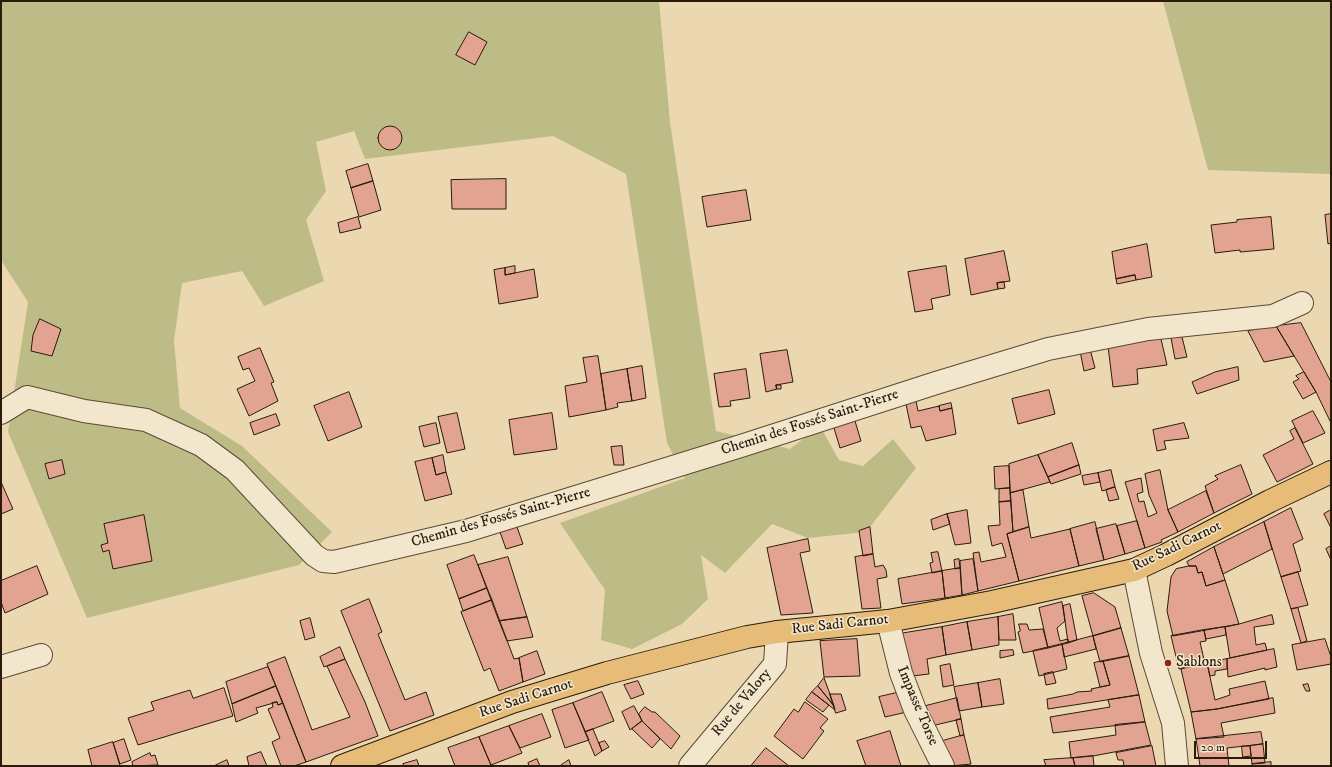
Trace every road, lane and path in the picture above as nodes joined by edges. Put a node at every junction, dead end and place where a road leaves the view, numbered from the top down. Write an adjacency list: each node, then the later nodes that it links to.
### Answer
1 (1302, 303): 2 (street, Chemin des Fossés Saint-Pierre)
2 (1, 413)
3 (1331, 472): 4 (main road, Rue Sadi Carnot)
4 (1134, 570): 5 (main road, Rue Sadi Carnot); 12 (street)
5 (888, 621): 6 (main road, Rue Sadi Carnot); 11 (street, Impasse Torse)
6 (777, 632): 9 (main road, Rue Sadi Carnot); 10 (street, Rue de Valory)
7 (41, 655): 8 (street)
8 (1, 667)
9 (342, 766)
10 (690, 766)
11 (943, 766)
12 (1177, 766)

